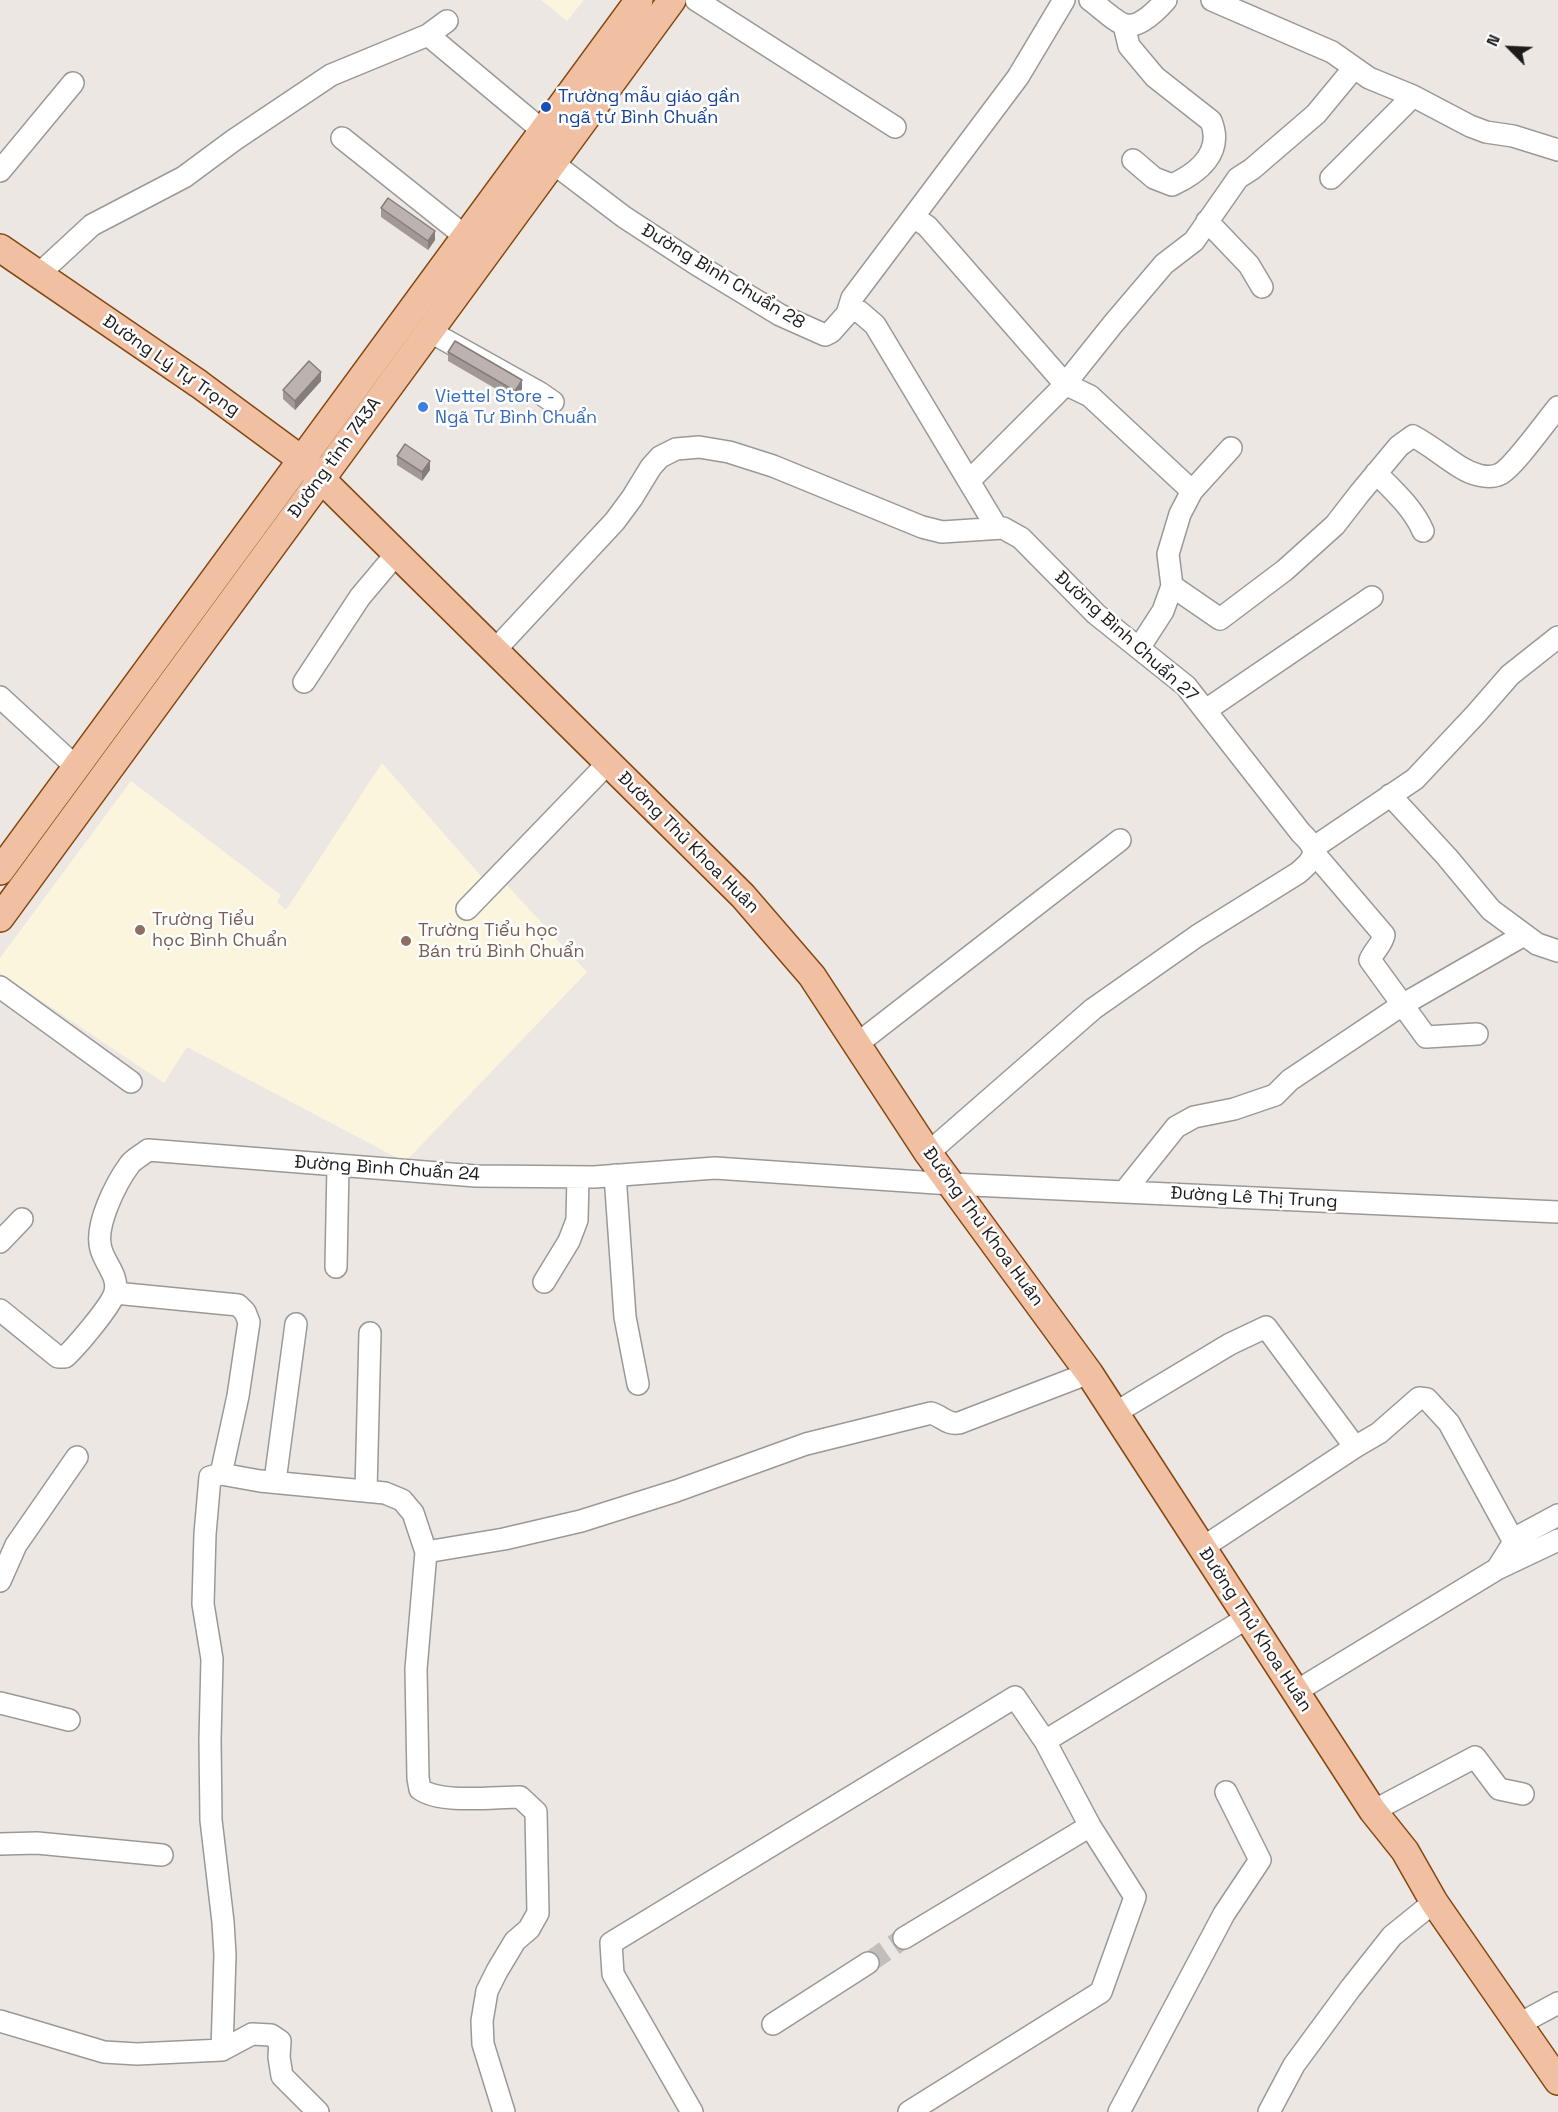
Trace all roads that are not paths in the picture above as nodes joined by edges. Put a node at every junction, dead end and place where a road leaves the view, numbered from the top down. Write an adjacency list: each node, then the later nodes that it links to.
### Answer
1 (639, 0): 15 (main road, Đường tỉnh 743A)
2 (672, 0): 19 (main road, Đường tỉnh 743A)
3 (696, 0): 14 (street)
4 (1064, 0): 22 (street)
5 (1090, 0): 9 (street)
6 (1166, 0): 9 (street)
7 (1212, 0): 11 (street)
8 (447, 21): 10 (street)
9 (1124, 25): 18 (street)
10 (428, 35): 15 (street); 26 (street)
11 (1354, 69): 13 (street); 23 (street)
12 (73, 84): 20 (street)
13 (1413, 96): 17 (street); 21 (street)
14 (895, 127)
15 (543, 131): 24 (main road, Đường tỉnh 743A)
16 (342, 138): 24 (street)
17 (1558, 150)
18 (1133, 160)
19 (553, 163): 28 (street, Đường Bình Chuẩn 28); 29 (main road, Đường tỉnh 743A)
20 (0, 171)
21 (1331, 177)
22 (913, 217): 28 (street); 30 (street)
23 (1208, 221): 27 (street); 30 (street)
24 (466, 237): 34 (main road, Đường tỉnh 743A)
25 (0, 248): 26 (main road, Đường Lý Tự Trọng)
26 (39, 274): 34 (main road, Đường Lý Tự Trọng)
27 (1262, 287)
28 (846, 314): 36 (street)
29 (429, 331): 31 (street); 34 (main road, Đường tỉnh 743A)
30 (1065, 384): 36 (street); 37 (street)
31 (553, 402)
32 (1557, 411): 35 (street)
33 (1231, 448): 37 (street)
34 (311, 468): 40 (main road, Đường Thủ Khoa Huân); 50 (main road, Đường tỉnh 743A); 56 (main road, Đường tỉnh 743A)
35 (1376, 473): 39 (street); 41 (street)
36 (969, 481): 38 (street)
37 (1192, 490): 41 (street)
38 (997, 528): 44 (street, Đường Bình Chuẩn 27); 45 (street, Đường Bình Chuẩn 27)
39 (1423, 531)
40 (397, 553): 45 (main road, Đường Thủ Khoa Huân); 46 (street)
41 (1172, 585): 44 (street)
42 (1372, 597): 48 (street)
43 (1557, 642): 51 (street)
44 (1139, 648): 48 (street, Đường Bình Chuẩn 27)
45 (495, 650): 49 (main road, Đường Thủ Khoa Huân)
46 (304, 682)
47 (0, 697): 50 (street)
48 (1206, 710): 53 (street, Đường Bình Chuẩn 27)
49 (609, 762): 55 (street); 62 (main road, Đường Thủ Khoa Huân)
50 (76, 767): 54 (main road, Đường tỉnh 743A)
51 (1390, 795): 53 (street); 57 (street)
52 (1120, 840): 62 (street)
53 (1313, 851): 60 (street, Đường Bình Chuẩn 27); 64 (street)
54 (0, 871)
55 (467, 909)
56 (0, 918)
57 (1524, 935): 58 (street); 60 (street)
58 (1558, 951)
59 (0, 987): 63 (street)
60 (1402, 1005): 61 (street); 69 (street)
61 (1477, 1034)
62 (857, 1044): 64 (main road, Đường Thủ Khoa Huân)
63 (131, 1082)
64 (928, 1153): 68 (main road, Đường Thủ Khoa Huân)
65 (338, 1166): 67 (street, Đường Bình Chuẩn 24); 73 (street); 75 (street, Đường Bình Chuẩn 24)
66 (615, 1175): 67 (street, Đường Bình Chuẩn 24); 68 (street, Đường Bình Chuẩn 24); 80 (street)
67 (578, 1177): 74 (street)
68 (951, 1184): 69 (street, Đường Lê Thị Trung); 79 (main road, Đường Thủ Khoa Huân)
69 (1124, 1192): 70 (street, Đường Lê Thị Trung)
70 (1558, 1212)
71 (22, 1219): 72 (street)
72 (0, 1242)
73 (336, 1267)
74 (544, 1282)
75 (115, 1293): 76 (street); 84 (street)
76 (0, 1310)
77 (296, 1324): 85 (street)
78 (370, 1333): 86 (street)
79 (1089, 1373): 81 (main road, Đường Thủ Khoa Huân); 91 (street)
80 (638, 1383)
81 (1115, 1413): 82 (street); 90 (main road, Đường Thủ Khoa Huân)
82 (1354, 1447): 89 (street); 90 (street)
83 (76, 1457): 93 (street)
84 (221, 1474): 85 (street); 112 (street)
85 (275, 1481): 86 (street)
86 (366, 1491): 91 (street)
87 (1558, 1515): 89 (street)
88 (1558, 1540): 92 (street)
89 (1514, 1542): 92 (street)
90 (1202, 1548): 94 (main road, Đường Thủ Khoa Huân)
91 (426, 1552): 115 (street)
92 (1497, 1569): 95 (street)
93 (0, 1581)
94 (1247, 1618): 95 (main road, Đường Thủ Khoa Huân); 98 (street)
95 (1295, 1692): 101 (main road, Đường Thủ Khoa Huân)
96 (0, 1703): 97 (street)
97 (69, 1720)
98 (1045, 1741): 102 (street); 116 (street)
99 (1226, 1792): 118 (street)
100 (1523, 1794): 101 (street)
101 (1373, 1811): 105 (main road, Đường Thủ Khoa Huân)
102 (1090, 1826): 106 (street); 117 (street)
103 (0, 1844): 104 (street)
104 (162, 1855)
105 (1434, 1902): 111 (main road, Đường Thủ Khoa Huân); 119 (street)
106 (904, 1938)
107 (868, 1963): 110 (street)
108 (1558, 2003): 111 (street)
109 (0, 2021): 112 (street)
110 (773, 2024)
111 (1519, 2024): 113 (main road, Đường Thủ Khoa Huân)
112 (222, 2049): 114 (street)
113 (1558, 2080)
114 (318, 2112)
115 (504, 2112)
116 (692, 2112)
117 (909, 2112)
118 (1119, 2112)
119 (1269, 2112)

